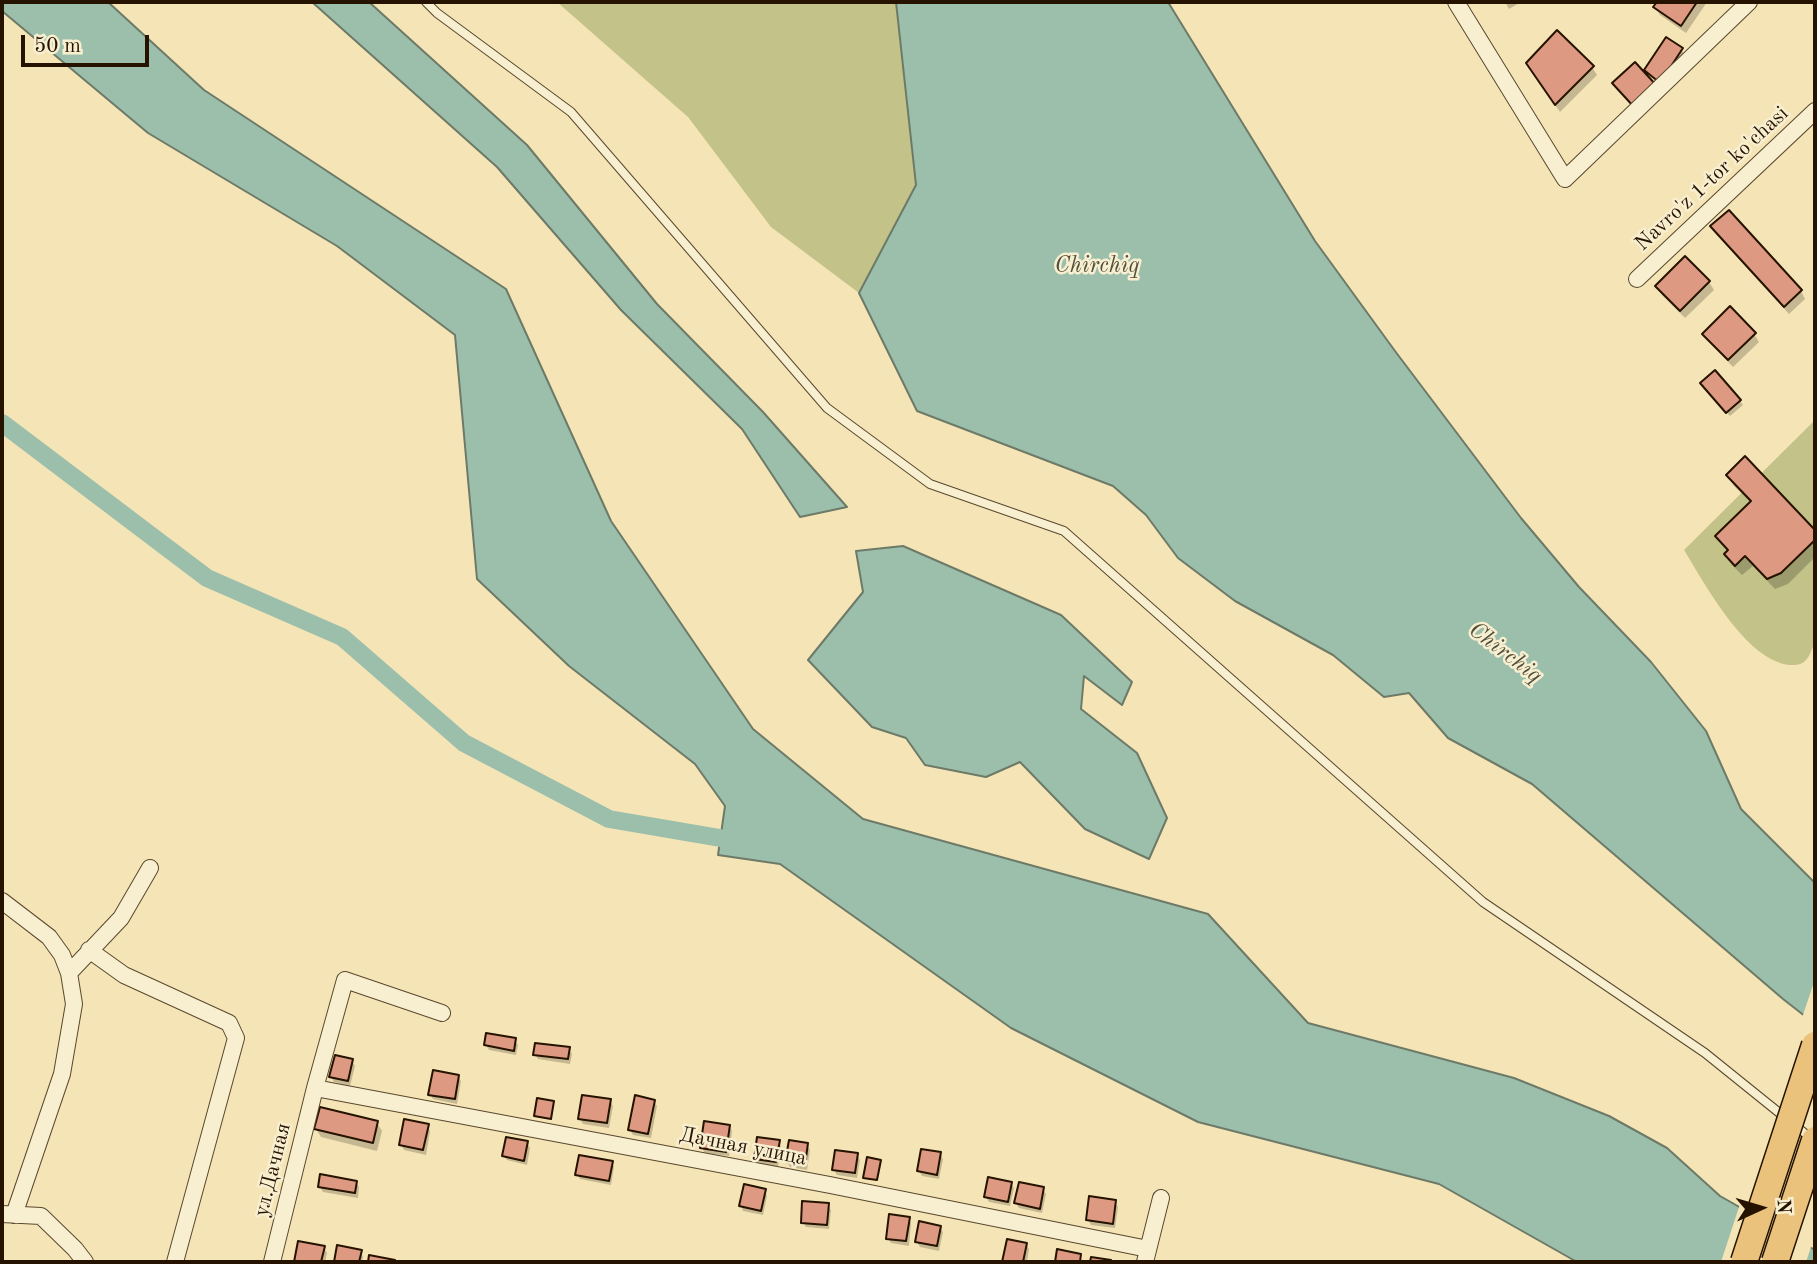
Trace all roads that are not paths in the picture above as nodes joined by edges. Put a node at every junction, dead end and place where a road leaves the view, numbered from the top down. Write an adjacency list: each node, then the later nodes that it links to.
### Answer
1 (426, 2): 13 (lane)
2 (1456, 2): 3 (street)
3 (1749, 2)
4 (1815, 111): 5 (street, Navro'z 1-tor ko'chasi)
5 (1637, 279)
6 (150, 868): 8 (street)
7 (2, 901): 9 (street)
8 (89, 950): 9 (street); 18 (street)
9 (69, 973): 15 (street)
10 (442, 1013): 12 (street, ул.Дачная)
11 (1815, 1045): 20 (highway, bridge)
12 (315, 1088): 16 (street, Дачная улица); 19 (street, ул.Дачная)
13 (1815, 1141): 21 (highway, bridge)
14 (1161, 1198): 16 (street)
15 (8, 1214): 17 (street)
16 (1147, 1256)
17 (85, 1262)
18 (176, 1262)
19 (272, 1262)
20 (1744, 1262)
21 (1775, 1262)

